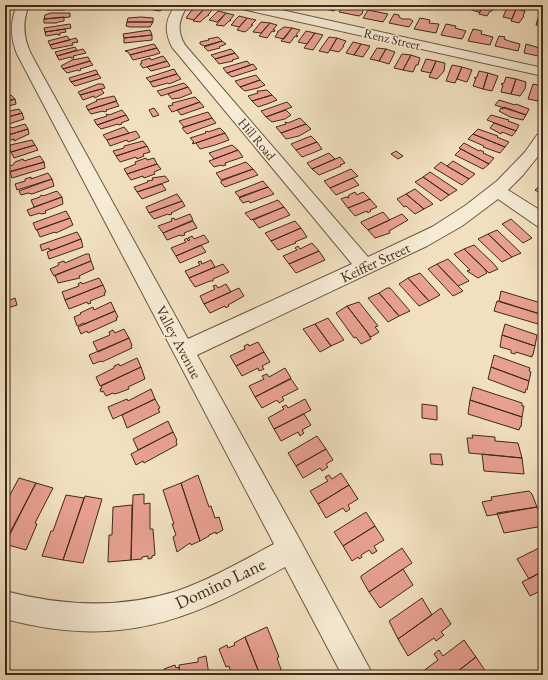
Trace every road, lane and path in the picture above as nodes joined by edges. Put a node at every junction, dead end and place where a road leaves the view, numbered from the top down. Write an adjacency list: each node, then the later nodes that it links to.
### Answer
1 (23, 5): 9 (street, Valley Avenue)
2 (182, 5): 8 (street, Hill Road)
3 (242, 5): 4 (street, Renz Street)
4 (543, 72)
5 (543, 139): 6 (street, Keiffer Street)
6 (497, 191): 7 (street); 8 (street, Keiffer Street)
7 (543, 221)
8 (365, 267): 9 (street, Keiffer Street)
9 (184, 351): 10 (street, Valley Avenue)
10 (291, 549): 11 (street, Domino Lane); 12 (street, Valley Avenue)
11 (5, 605)
12 (358, 675)

